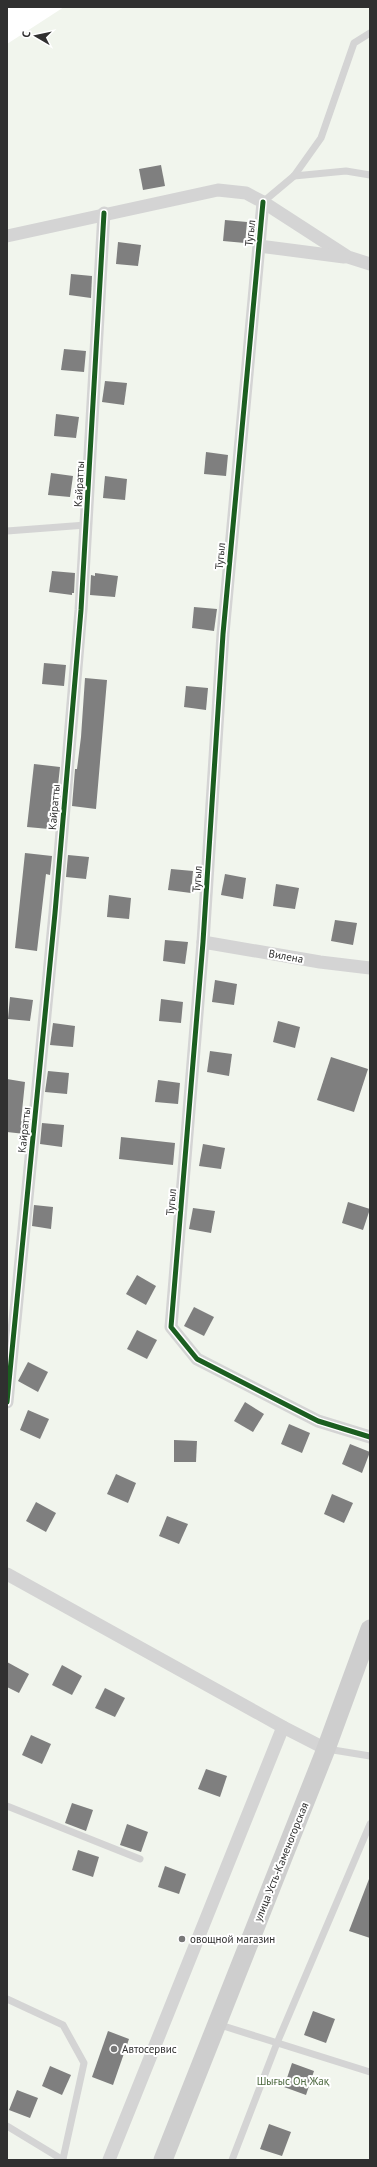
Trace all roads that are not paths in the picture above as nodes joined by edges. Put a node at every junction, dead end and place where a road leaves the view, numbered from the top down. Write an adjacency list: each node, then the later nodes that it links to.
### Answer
1 (370, 33): 3 (lane)
2 (370, 175): 3 (lane)
3 (294, 176): 4 (lane)
4 (263, 202): 5 (street); 7 (street, Тугыл); 8 (street)
5 (104, 213): 6 (street); 10 (street, Кайратты)
6 (7, 236)
7 (259, 246): 8 (street); 12 (street, Тугыл)
8 (348, 257): 9 (street)
9 (370, 264)
10 (86, 525): 11 (lane); 14 (street, Кайратты)
11 (7, 531)
12 (203, 942): 13 (street, Вилена); 15 (street, Тугыл)
13 (370, 968)
14 (7, 1402)
15 (370, 1437)
16 (7, 1574): 18 (street)
17 (370, 1629): 19 (street, улица Усть-Каменогорская)
18 (283, 1727): 19 (street); 30 (street)
19 (326, 1749): 20 (lane); 25 (street, улица Усть-Каменогорская)
20 (369, 1758)
21 (7, 1806): 23 (lane)
22 (370, 1824): 26 (lane)
23 (140, 1859)
24 (7, 1999): 29 (lane)
25 (217, 2024): 26 (lane); 31 (street, улица Усть-Каменогорская)
26 (277, 2043): 27 (lane); 32 (lane)
27 (370, 2072)
28 (7, 2126): 29 (lane)
29 (63, 2160)
30 (109, 2160)
31 (163, 2160)
32 (232, 2160)

